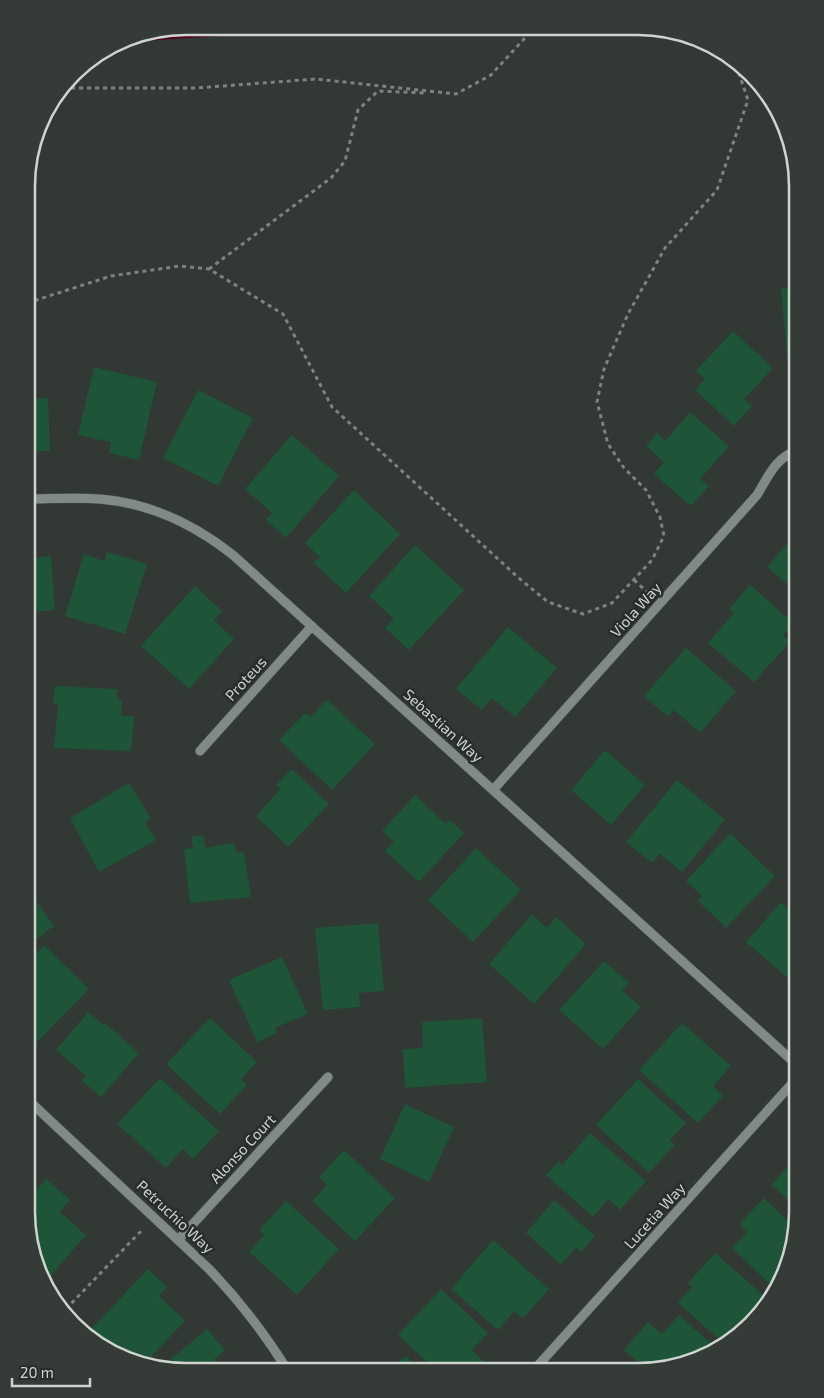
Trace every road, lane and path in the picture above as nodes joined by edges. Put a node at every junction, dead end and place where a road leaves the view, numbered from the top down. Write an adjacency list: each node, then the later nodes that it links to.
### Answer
1 (528, 35): 4 (path)
2 (739, 74): 5 (path)
3 (70, 88): 4 (path)
4 (456, 94): 5 (path)
5 (209, 269): 6 (path)
6 (35, 300)
7 (789, 453): 11 (street, Viola Way)
8 (35, 499): 9 (street, Sebastian Way)
9 (312, 626): 10 (street, Proteus); 11 (street, Sebastian Way)
10 (200, 751)
11 (493, 790): 12 (street, Sebastian Way)
12 (789, 1057)
13 (328, 1077): 17 (street, Alonso Court)
14 (789, 1087): 20 (street, Lucetia Way)
15 (35, 1106): 16 (street, Petruchio Way)
16 (154, 1216): 17 (street, Petruchio Way); 18 (path)
17 (179, 1239): 19 (street, Petruchio Way)
18 (68, 1307)
19 (283, 1363)
20 (542, 1363)

